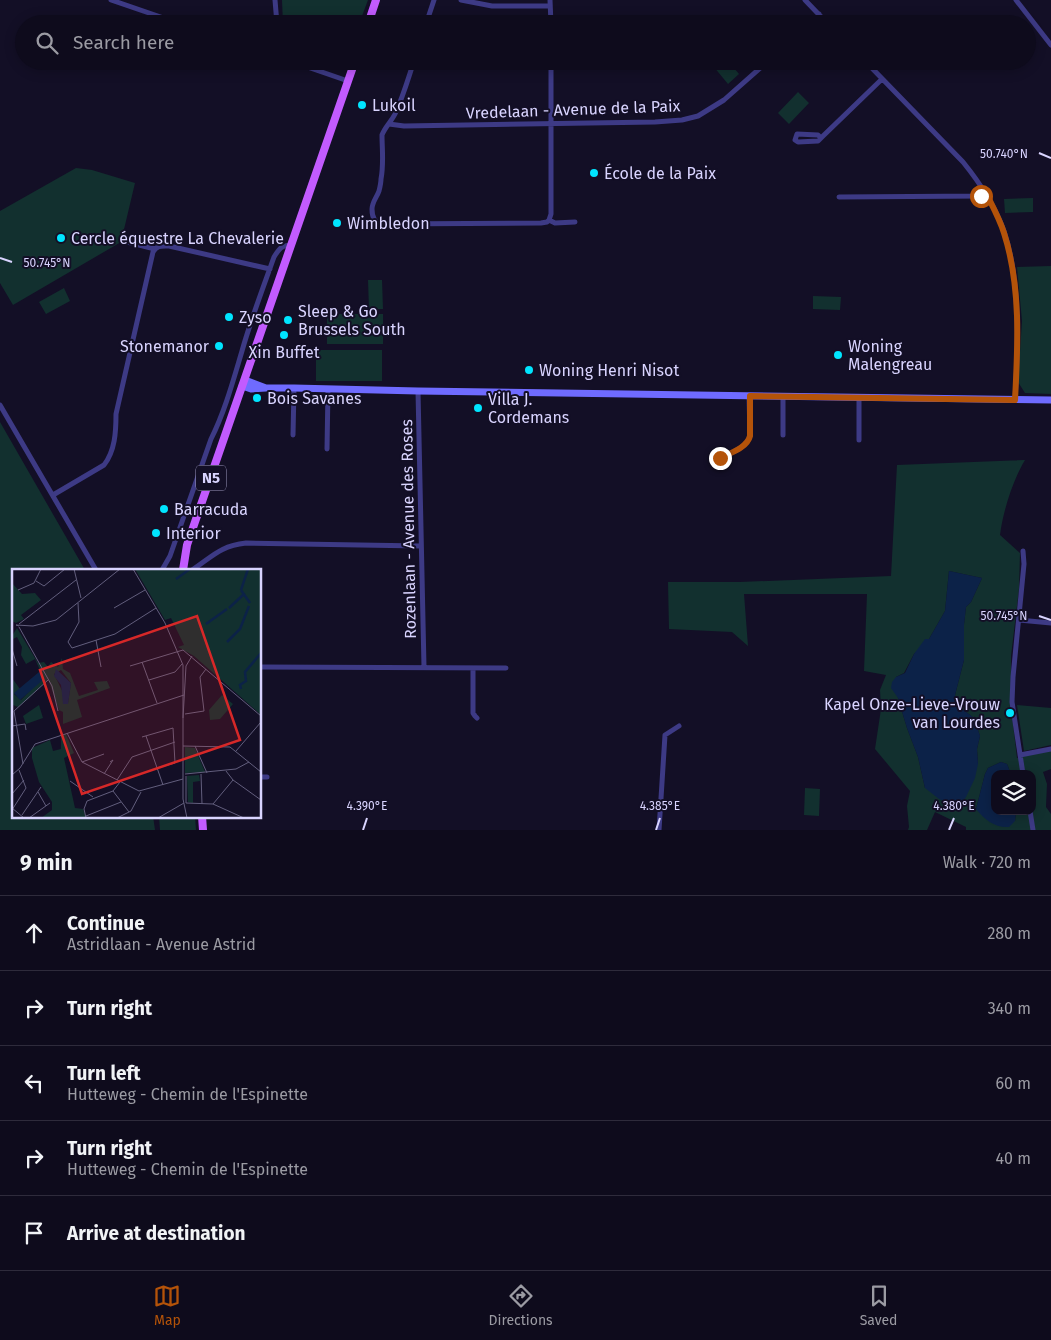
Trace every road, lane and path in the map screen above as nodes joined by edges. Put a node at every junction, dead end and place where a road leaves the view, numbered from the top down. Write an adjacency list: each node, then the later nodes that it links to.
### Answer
1 (112, 0): 10 (street)
2 (275, 0): 11 (street)
3 (376, 0): 12 (main road)
4 (434, 0): 13 (street)
5 (461, 0): 8 (street)
6 (805, 0): 9 (street)
7 (1016, 0): 14 (street)
8 (550, 3)
9 (818, 14)
10 (156, 15)
11 (276, 15)
12 (371, 15)
13 (429, 15)
14 (1028, 15)
15 (1036, 26): 16 (street)
16 (1051, 45)
17 (316, 70): 24 (street)
18 (352, 70): 24 (main road, N5)
19 (411, 70): 25 (street)
20 (551, 70): 26 (street)
21 (758, 70): 26 (street, Vredelaan - Avenue de la Paix)
22 (874, 70): 23 (street)
23 (882, 79): 27 (street); 28 (street)
24 (348, 81): 33 (main road, N5)
25 (389, 124): 26 (street, Vredelaan - Avenue de la Paix); 30 (street)
26 (551, 124): 30 (street)
27 (820, 138)
28 (987, 195): 29 (street); 43 (street)
29 (840, 197)
30 (549, 220): 31 (street)
31 (575, 222)
32 (127, 242): 34 (street)
33 (291, 246): 35 (street); 36 (main road, N5)
34 (155, 249): 35 (street); 51 (street)
35 (270, 269): 55 (street)
36 (244, 383): 37 (street); 56 (main road, N5)
37 (294, 388): 38 (street); 46 (street)
38 (328, 388): 39 (street); 49 (street)
39 (418, 391): 40 (street); 52 (street, Rozenlaan - Avenue des Roses)
40 (750, 396): 41 (street); 50 (street)
41 (783, 396): 42 (street); 47 (street)
42 (860, 397): 43 (street); 48 (street)
43 (1015, 400): 44 (street)
44 (1051, 400)
45 (0, 405): 51 (street)
46 (293, 435)
47 (783, 435)
48 (859, 440)
49 (327, 449)
50 (720, 458)
51 (53, 496): 54 (street)
52 (422, 546): 57 (street); 61 (street, Rozenlaan - Avenue des Roses)
53 (1023, 551): 58 (street)
54 (95, 569)
55 (163, 569)
56 (183, 569)
57 (193, 569)
58 (1019, 620): 59 (street); 67 (street)
59 (1051, 623)
60 (261, 667): 61 (street)
61 (424, 667): 62 (street)
62 (473, 668): 63 (street); 64 (street)
63 (506, 668)
64 (477, 718)
65 (679, 726): 72 (street)
66 (1051, 749): 67 (street)
67 (1020, 755): 68 (street)
68 (1022, 770)
69 (261, 777): 70 (street)
70 (267, 777)
71 (1031, 815): 73 (street)
72 (659, 830)
73 (1033, 830)

